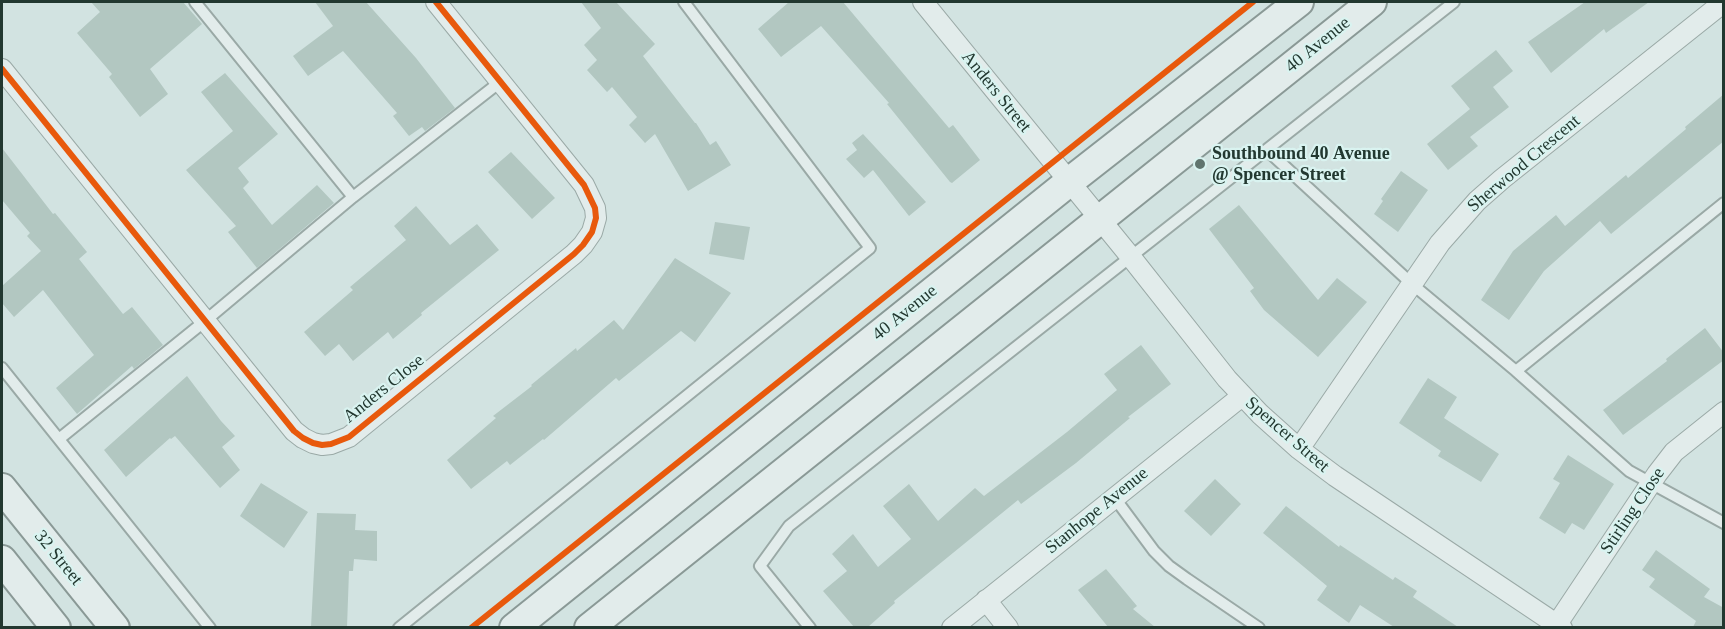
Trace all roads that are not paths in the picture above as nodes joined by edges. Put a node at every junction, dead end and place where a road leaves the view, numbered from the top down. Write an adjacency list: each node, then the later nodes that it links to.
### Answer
1 (195, 2): 13 (lane)
2 (436, 2): 10 (street, Anders Close)
3 (684, 2): 35 (lane)
4 (923, 2): 12 (street, Anders Street)
5 (1299, 2): 12 (main road, 40 Avenue)
6 (1372, 2): 15 (main road, 40 Avenue)
7 (1454, 2): 11 (lane)
8 (1724, 2): 17 (street, Sherwood Crescent)
9 (2, 69): 18 (street, Anders Close)
10 (500, 82): 13 (lane); 18 (street, Anders Close)
11 (1267, 150): 16 (lane); 17 (lane)
12 (1069, 182): 15 (street, Spencer Street); 36 (main road, 40 Avenue)
13 (353, 197): 18 (lane)
14 (1724, 203): 20 (lane)
15 (1100, 219): 16 (street, Spencer Street); 37 (main road, 40 Avenue)
16 (1130, 256): 21 (street, Spencer Street); 38 (lane)
17 (1412, 284): 20 (lane); 24 (street, Sherwood Crescent)
18 (205, 321): 23 (lane)
19 (2, 368): 23 (lane)
20 (1516, 371): 25 (lane)
21 (1242, 396): 24 (street, Spencer Street); 27 (street, Stanhope Avenue)
22 (1724, 412): 25 (street, Stirling Close)
23 (59, 439): 34 (lane)
24 (1299, 449): 31 (street, Spencer Street)
25 (1650, 483): 28 (lane); 31 (street, Stirling Close)
26 (2, 488): 33 (main road, 32 Street)
27 (1114, 498): 30 (street, Stanhope Avenue); 41 (lane)
28 (1724, 523)
29 (2, 561): 32 (main road)
30 (986, 600): 39 (street, Stanhope Avenue); 40 (street)
31 (1560, 626)
32 (56, 627)
33 (115, 627)
34 (210, 627)
35 (399, 627)
36 (514, 627)
37 (589, 627)
38 (810, 627)
39 (952, 627)
40 (1008, 627)
41 (1259, 627)

